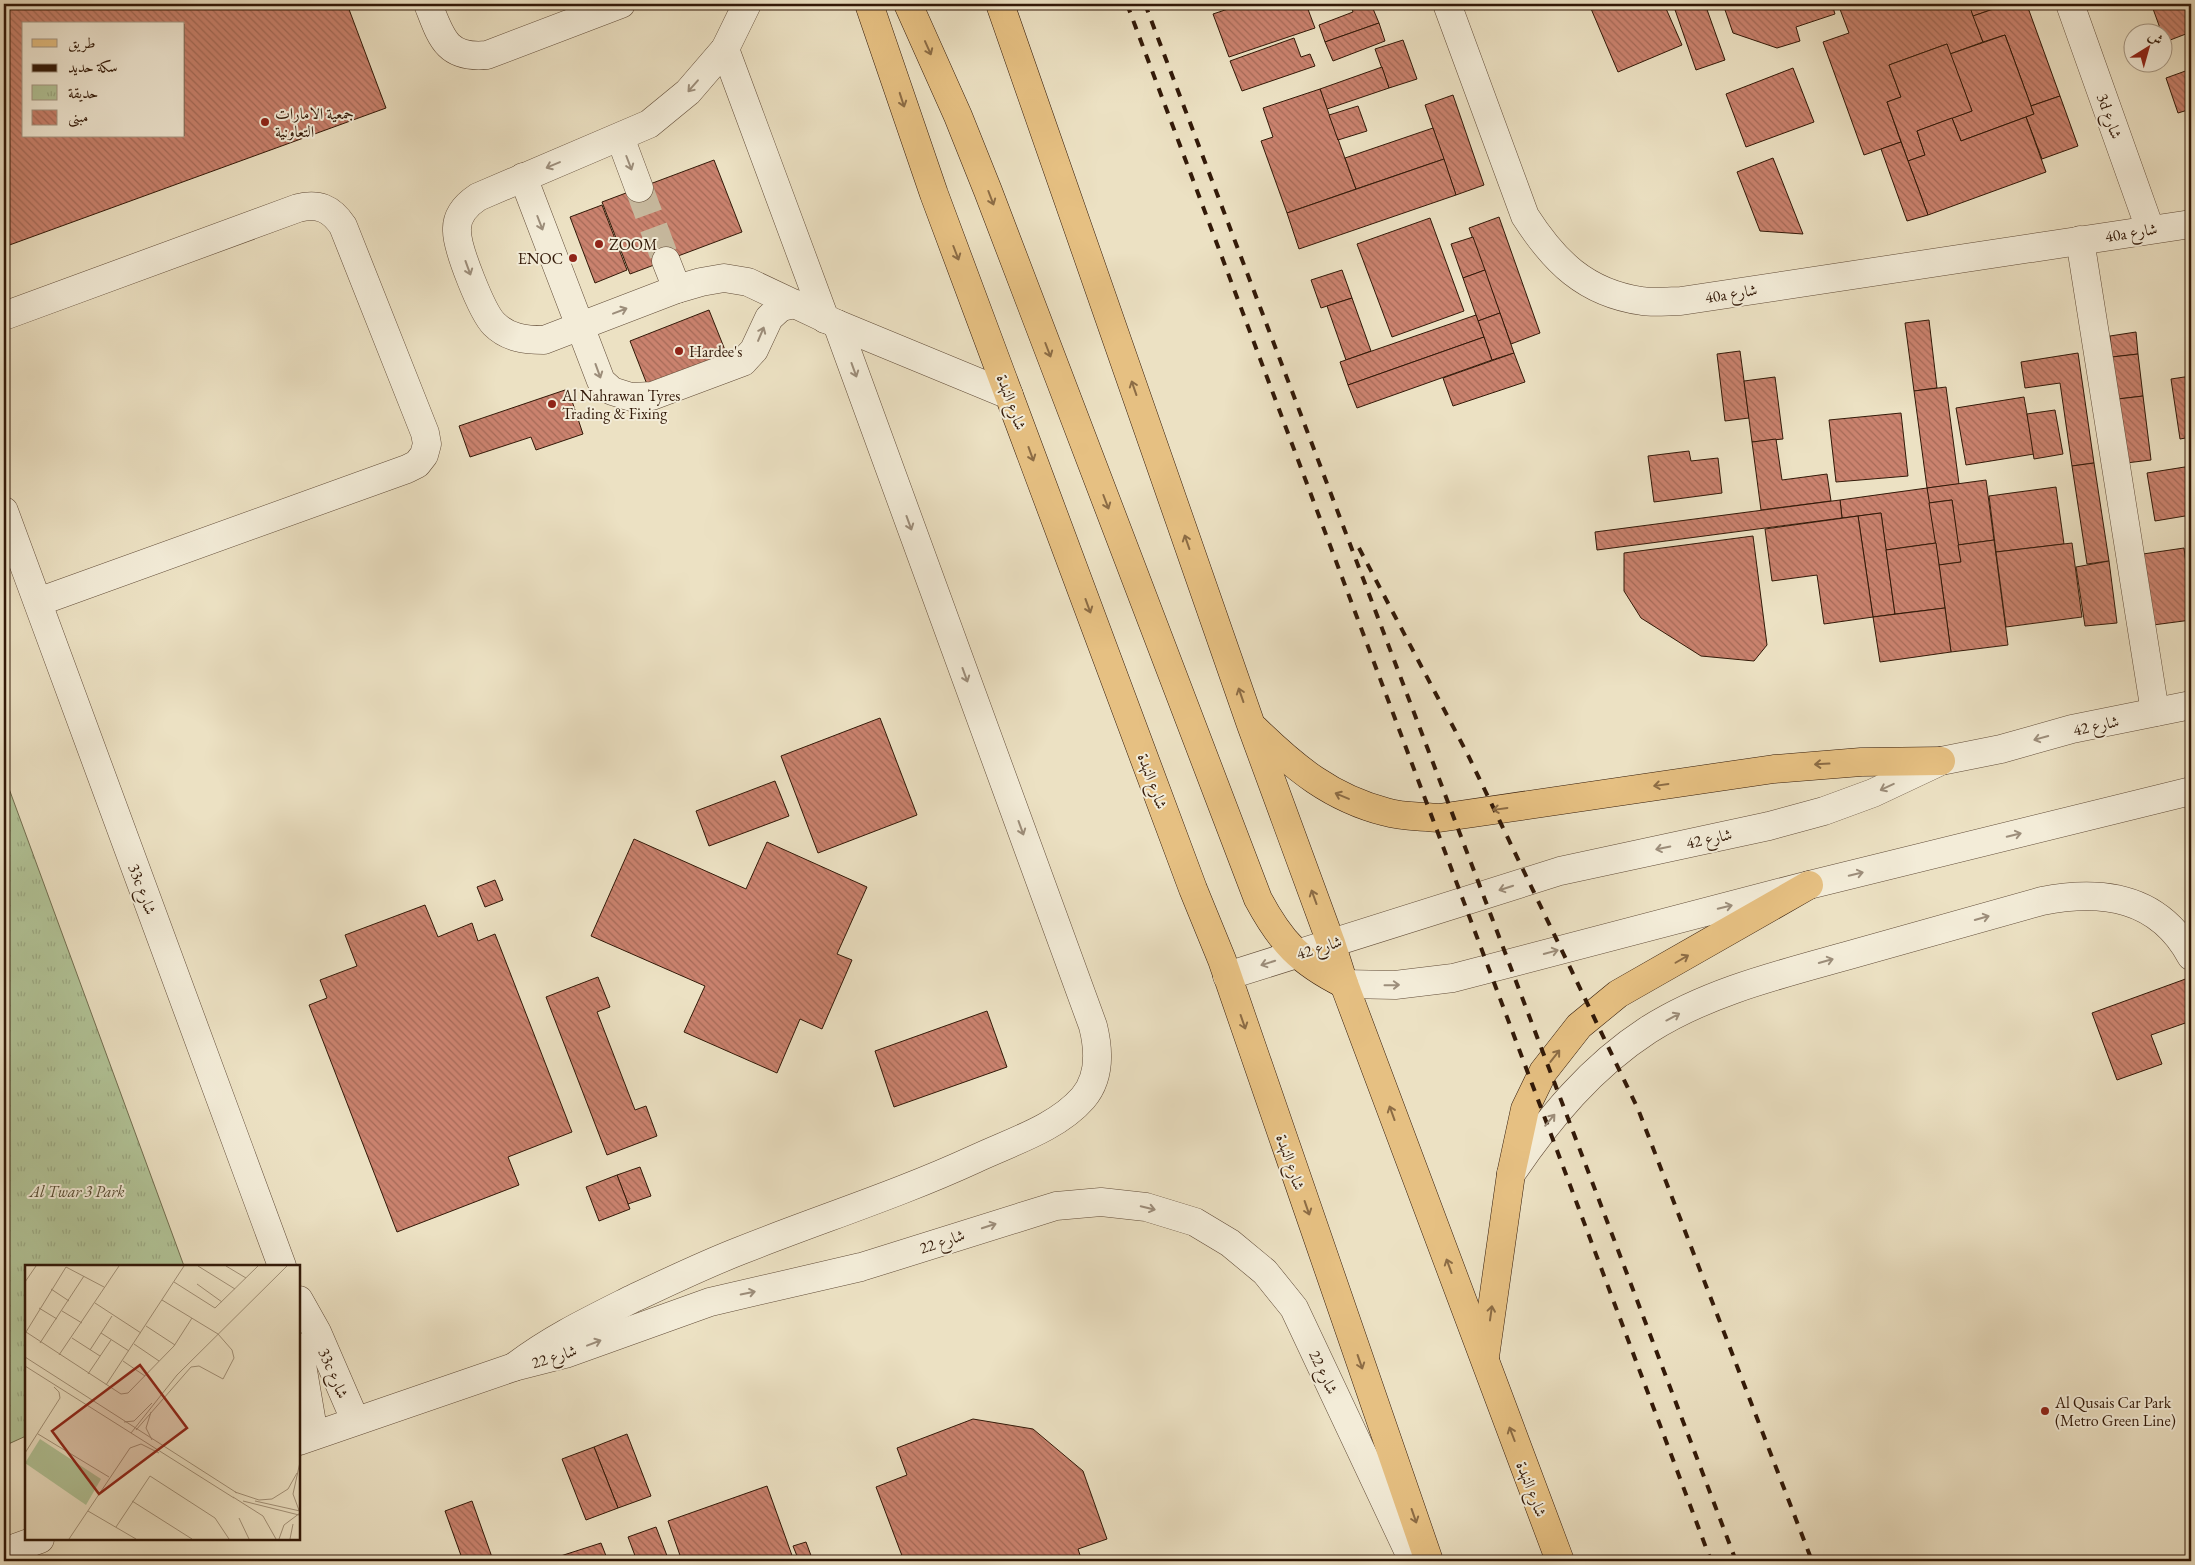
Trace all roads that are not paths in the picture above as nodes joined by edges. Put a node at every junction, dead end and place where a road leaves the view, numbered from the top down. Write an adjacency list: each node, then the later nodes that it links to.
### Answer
1 (428, 4): 2 (street)
2 (621, 4)
3 (747, 4): 9 (street)
4 (869, 4): 22 (main road, شارع النهدة, one-way to 22)
5 (908, 4): 32 (main road, one-way to 32)
6 (1000, 4): 27 (main road, شارع النهدة, one-way to 6)
7 (1447, 4): 15 (street, 40a شارع)
8 (2070, 4): 14 (street, 3d شارع)
9 (725, 49): 10 (street, one-way to 10); 20 (street)
10 (620, 137): 11 (street, one-way to 11); 12 (street, one-way to 12)
11 (523, 178): 21 (street, one-way to 21); 21 (street, one-way to 21)
12 (639, 188)
13 (2191, 224): 14 (street, 40a شارع)
14 (2150, 229): 15 (street, 40a شارع)
15 (2080, 240): 26 (street)
16 (666, 261): 17 (street)
17 (677, 290): 18 (street); 21 (street, one-way to 17)
18 (795, 304): 20 (street); 21 (street, one-way to 18)
19 (4, 316): 24 (street)
20 (831, 322): 22 (street); 41 (street, one-way to 41)
21 (581, 326)
22 (1009, 395): 34 (main road, شارع النهدة, one-way to 34)
23 (4, 511): 24 (street, 33c شارع)
24 (38, 602): 37 (street, 33c شارع)
25 (2191, 705): 26 (street, شارع 42)
26 (2155, 712): 28 (street, شارع 42, one-way to 28)
27 (1251, 725): 28 (main road, one-way to 27); 31 (main road, شارع النهدة, one-way to 27)
28 (1941, 761): 31 (street, شارع 42, one-way to 31)
29 (2191, 791): 30 (street, one-way to 29)
30 (1809, 886): 35 (street, one-way to 30); 36 (main road, one-way to 30)
31 (1331, 943): 32 (street, شارع 42); 35 (main road, شارع النهدة)
32 (1295, 954): 34 (street, شارع 42, one-way to 34); 35 (main road)
33 (2191, 956): 36 (street, one-way to 33)
34 (1227, 976): 47 (main road, شارع النهدة, one-way to 47)
35 (1344, 984): 40 (main road, شارع النهدة, one-way to 35)
36 (1511, 1174): 40 (main road, one-way to 36)
37 (282, 1265)
38 (300, 1302): 42 (street, 33c شارع)
39 (300, 1360): 43 (street, 33c شارع)
40 (1484, 1361): 48 (main road, شارع النهدة, one-way to 40)
41 (514, 1367): 42 (street, شارع 22); 46 (street, شارع 22, one-way to 46)
42 (355, 1420): 43 (street, شارع 22)
43 (306, 1438)
44 (37, 1540): 45 (street)
45 (4, 1552)
46 (1413, 1561)
47 (1429, 1561)
48 (1560, 1561)

